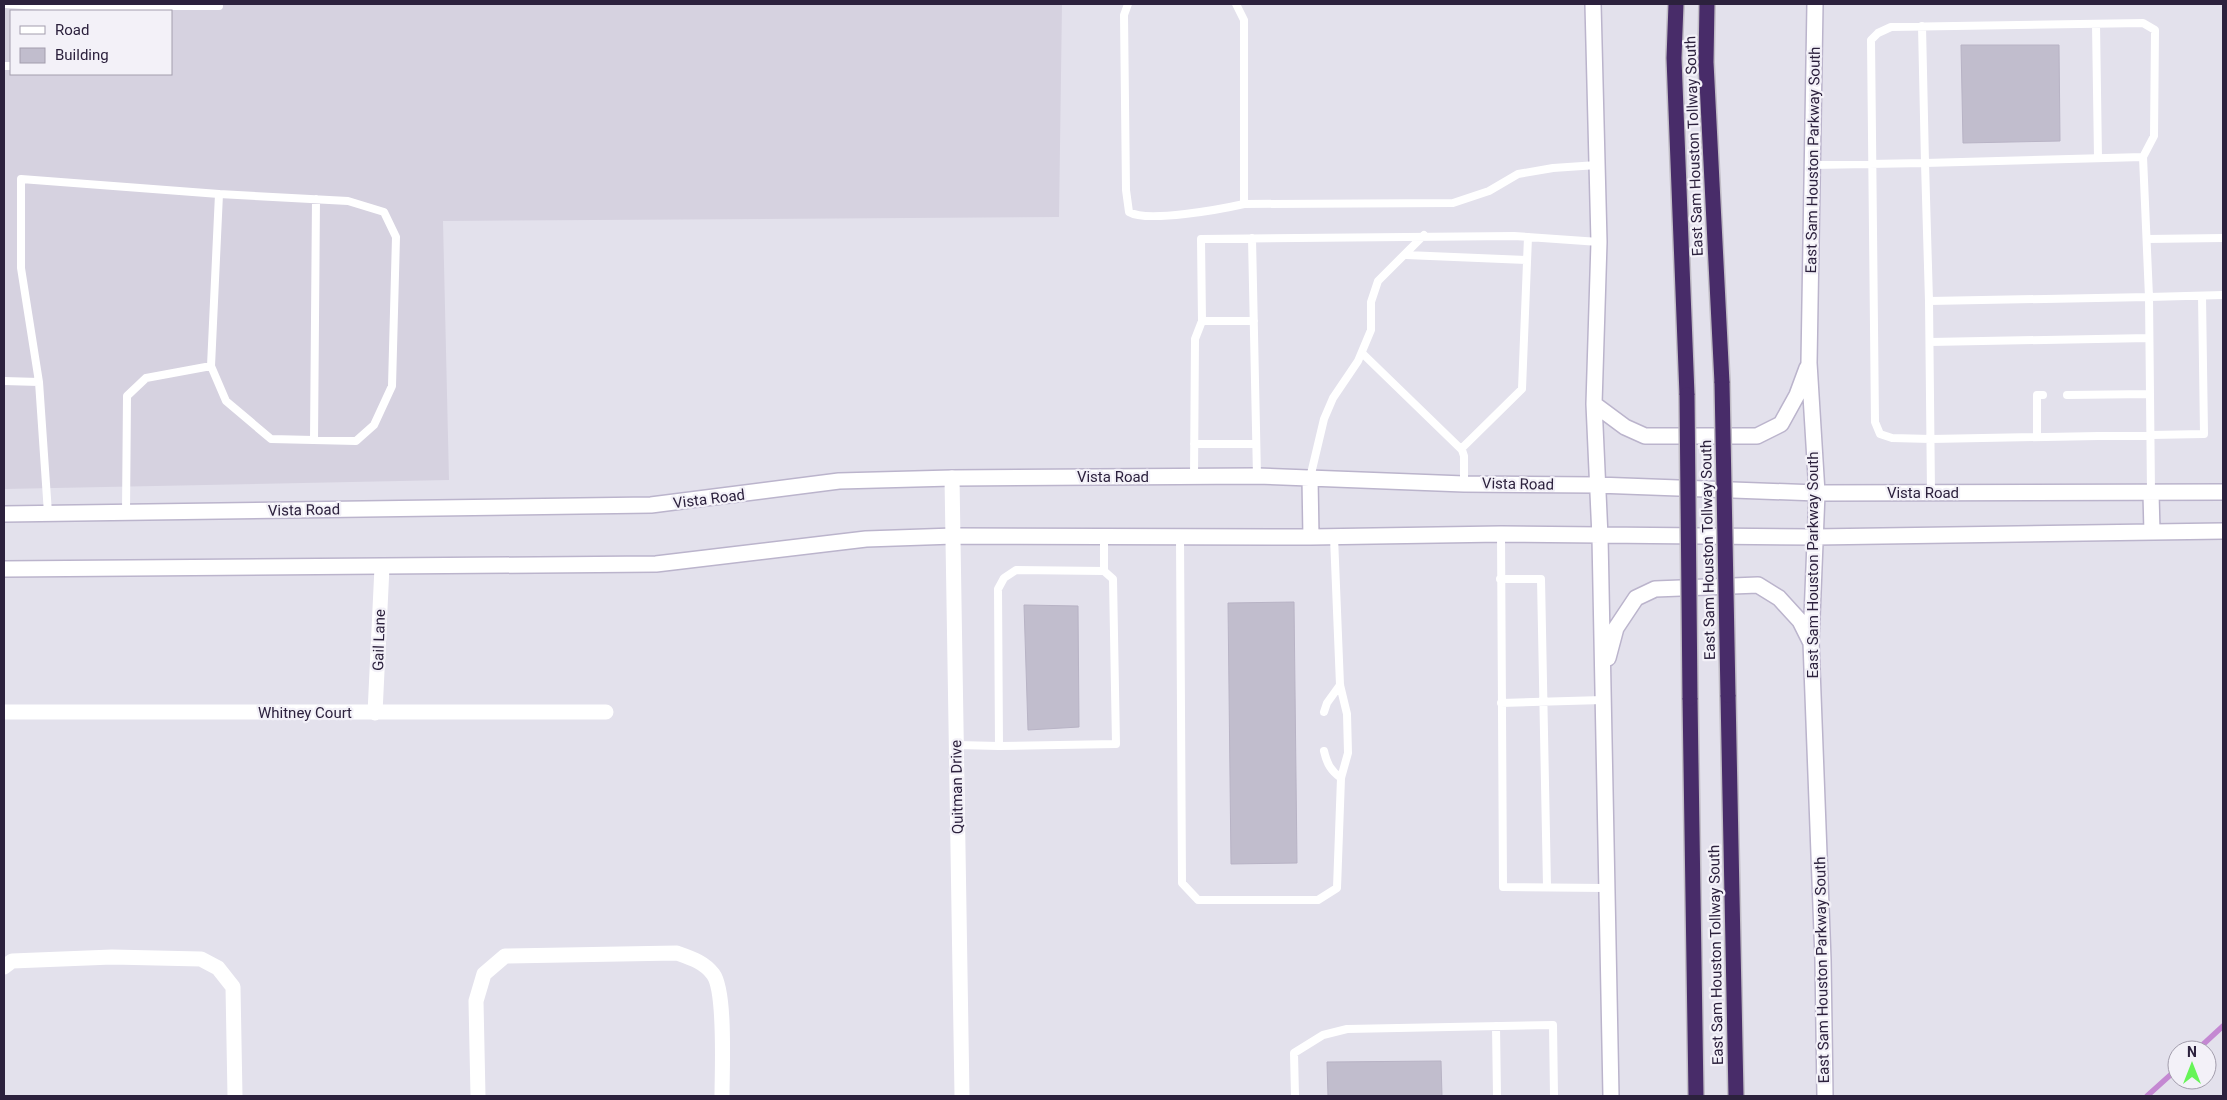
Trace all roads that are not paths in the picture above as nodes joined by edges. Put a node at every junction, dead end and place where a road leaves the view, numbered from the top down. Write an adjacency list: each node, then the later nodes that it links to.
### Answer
1 (4, 4): 9 (lane)
2 (1128, 4): 20 (lane)
3 (1236, 4): 20 (lane)
4 (1593, 4): 16 (street)
5 (1676, 4): 106 (highway, East Sam Houston Tollway South, bridge)
6 (1707, 4): 107 (highway, East Sam Houston Tollway South, bridge)
7 (1815, 4): 17 (street, East Sam Houston Parkway South)
8 (219, 6): 9 (lane)
9 (48, 8)
10 (2096, 24): 11 (lane); 12 (lane); 13 (lane)
11 (1922, 26): 14 (lane); 15 (lane)
12 (2143, 157): 13 (lane); 25 (lane)
13 (2098, 158): 14 (lane)
14 (1924, 163): 15 (lane); 32 (lane)
15 (1872, 164): 17 (lane); 48 (lane)
16 (1597, 165): 20 (lane); 26 (street)
17 (1812, 165): 38 (street, East Sam Houston Parkway South)
18 (219, 194): 19 (lane); 39 (lane); 41 (lane)
19 (316, 199): 49 (lane); 49 (lane)
20 (1244, 204)
21 (1424, 235): 22 (lane); 23 (lane); 27 (lane)
22 (1528, 237): 26 (lane); 28 (lane)
23 (1252, 238): 33 (lane); 34 (lane)
24 (2223, 238): 25 (lane)
25 (2148, 239): 31 (lane)
26 (1599, 242): 45 (street)
27 (1406, 255): 28 (lane); 37 (lane)
28 (1527, 260): 52 (lane)
29 (2223, 295): 30 (lane)
30 (2202, 296): 31 (lane); 46 (lane)
31 (2149, 297): 32 (lane); 35 (lane)
32 (1930, 301): 36 (lane)
33 (1202, 321): 34 (lane); 50 (lane)
34 (1254, 321): 51 (lane)
35 (2149, 338): 36 (lane); 43 (lane)
36 (1930, 342): 48 (lane)
37 (1362, 353): 52 (lane); 56 (lane)
38 (1809, 363): 45 (street); 60 (street, East Sam Houston Parkway South)
39 (211, 366): 49 (lane); 63 (lane)
40 (4, 381): 41 (lane)
41 (39, 382): 64 (lane)
42 (2067, 394): 43 (lane)
43 (2150, 394): 46 (lane)
44 (2044, 395): 47 (lane)
45 (1594, 404): 58 (street)
46 (2150, 436): 47 (lane); 62 (lane)
47 (2036, 438): 48 (lane)
48 (1931, 439): 61 (lane)
49 (314, 440)
50 (1194, 444): 51 (lane); 53 (lane)
51 (1256, 444): 54 (lane)
52 (1461, 449): 57 (lane)
53 (1194, 476): 54 (street, Vista Road); 55 (street, Vista Road)
54 (1257, 476): 56 (street, Vista Road)
55 (952, 478): 63 (street, Vista Road); 69 (street, Quitman Drive)
56 (1310, 478): 57 (street, Vista Road); 72 (street)
57 (1464, 484): 58 (street, Vista Road)
58 (1597, 485): 60 (street, Vista Road); 74 (street)
59 (2223, 492): 62 (street, Vista Road)
60 (1817, 493): 61 (street, Vista Road); 75 (street, East Sam Houston Parkway South)
61 (1931, 493): 62 (street, Vista Road)
62 (2151, 493): 67 (street)
63 (126, 512): 64 (street, Vista Road)
64 (48, 513): 65 (street, Vista Road)
65 (4, 514)
66 (2223, 530): 67 (street)
67 (2152, 532): 75 (street)
68 (1501, 534): 73 (street); 74 (street); 79 (lane)
69 (954, 536): 70 (street); 76 (street); 90 (street, Quitman Drive)
70 (1104, 537): 71 (street); 78 (lane)
71 (1180, 537): 72 (street); 93 (lane)
72 (1311, 537): 73 (street)
73 (1334, 537): 82 (lane)
74 (1600, 537): 75 (street); 81 (street)
75 (1815, 537): 80 (street, East Sam Houston Parkway South)
76 (382, 567): 77 (street); 89 (street, Gail Lane)
77 (4, 569)
78 (1104, 571): 91 (lane); 91 (lane)
79 (1500, 579): 84 (lane); 85 (lane)
80 (1811, 642): 81 (street); 108 (street, East Sam Houston Parkway South)
81 (1603, 674): 83 (street)
82 (1340, 685): 88 (lane); 93 (lane)
83 (1603, 700): 84 (lane); 95 (street)
84 (1544, 702): 85 (lane); 94 (lane)
85 (1502, 703): 94 (lane)
86 (4, 712): 89 (street, Whitney Court)
87 (606, 712): 89 (street, Whitney Court)
88 (1324, 712)
89 (376, 713)
90 (957, 745): 91 (lane); 101 (street, Quitman Drive)
91 (1000, 746)
92 (1324, 751): 93 (lane)
93 (1341, 778)
94 (1547, 886): 95 (lane)
95 (1606, 888): 105 (street)
96 (4, 967): 98 (street)
97 (1496, 1026): 102 (lane); 103 (lane); 104 (lane)
98 (235, 1096)
99 (478, 1096): 100 (street)
100 (722, 1096)
101 (962, 1096)
102 (1295, 1096)
103 (1498, 1096)
104 (1554, 1096)
105 (1611, 1096)
106 (1696, 1096)
107 (1736, 1096)
108 (1825, 1096)

